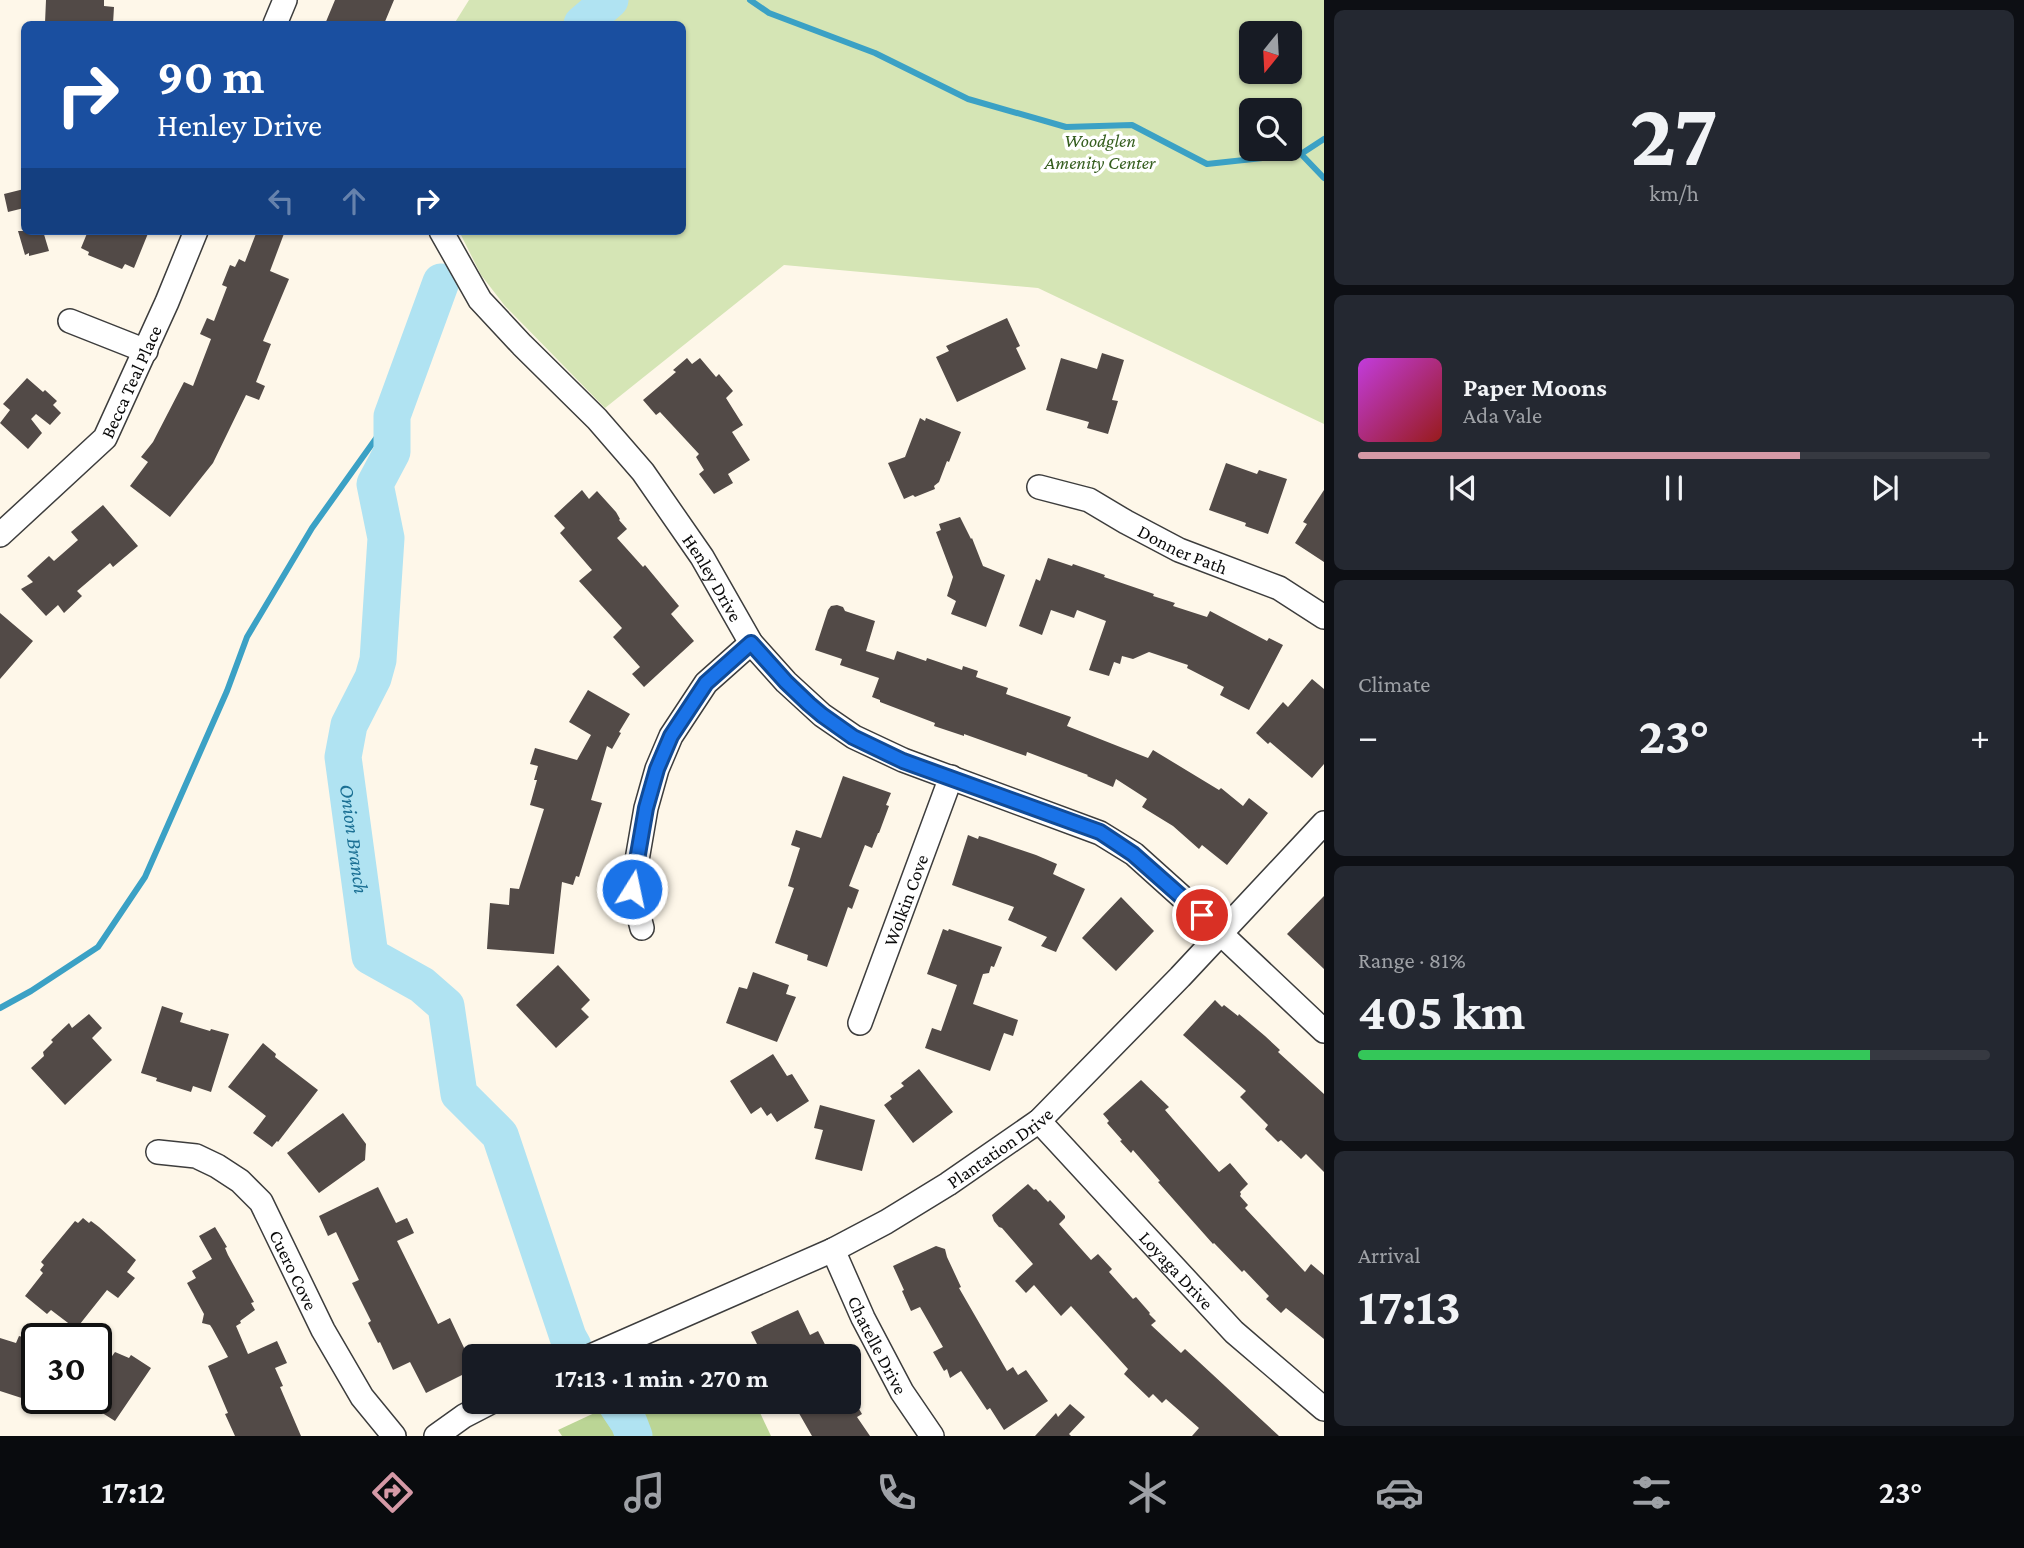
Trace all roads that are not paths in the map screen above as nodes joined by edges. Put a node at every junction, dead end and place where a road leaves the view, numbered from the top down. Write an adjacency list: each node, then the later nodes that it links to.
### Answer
1 (285, 0): 2 (street)
2 (276, 21)
3 (194, 235): 6 (street, Becca Teal Place)
4 (443, 235): 10 (street, Henley Drive)
5 (70, 321): 6 (street)
6 (146, 351): 8 (street, Becca Teal Place)
7 (1039, 487): 9 (street, Donner Path)
8 (0, 535)
9 (1324, 617)
10 (751, 643): 11 (street, Henley Drive); 13 (street)
11 (951, 778): 14 (street, Henley Drive); 15 (street, Wolkin Cove)
12 (1324, 823): 14 (street, Plantation Drive)
13 (642, 928)
14 (1220, 933): 16 (street, Henley Drive); 17 (street, Plantation Drive)
15 (860, 1023)
16 (1324, 1031)
17 (1039, 1121): 19 (street, Plantation Drive); 21 (street, Loyaga Drive)
18 (158, 1152): 23 (street, Cuero Cove)
19 (833, 1250): 20 (street, Plantation Drive); 25 (street, Chatelle Drive)
20 (618, 1344)
21 (1324, 1409)
22 (468, 1414): 24 (street)
23 (394, 1436)
24 (436, 1436)
25 (932, 1436)

